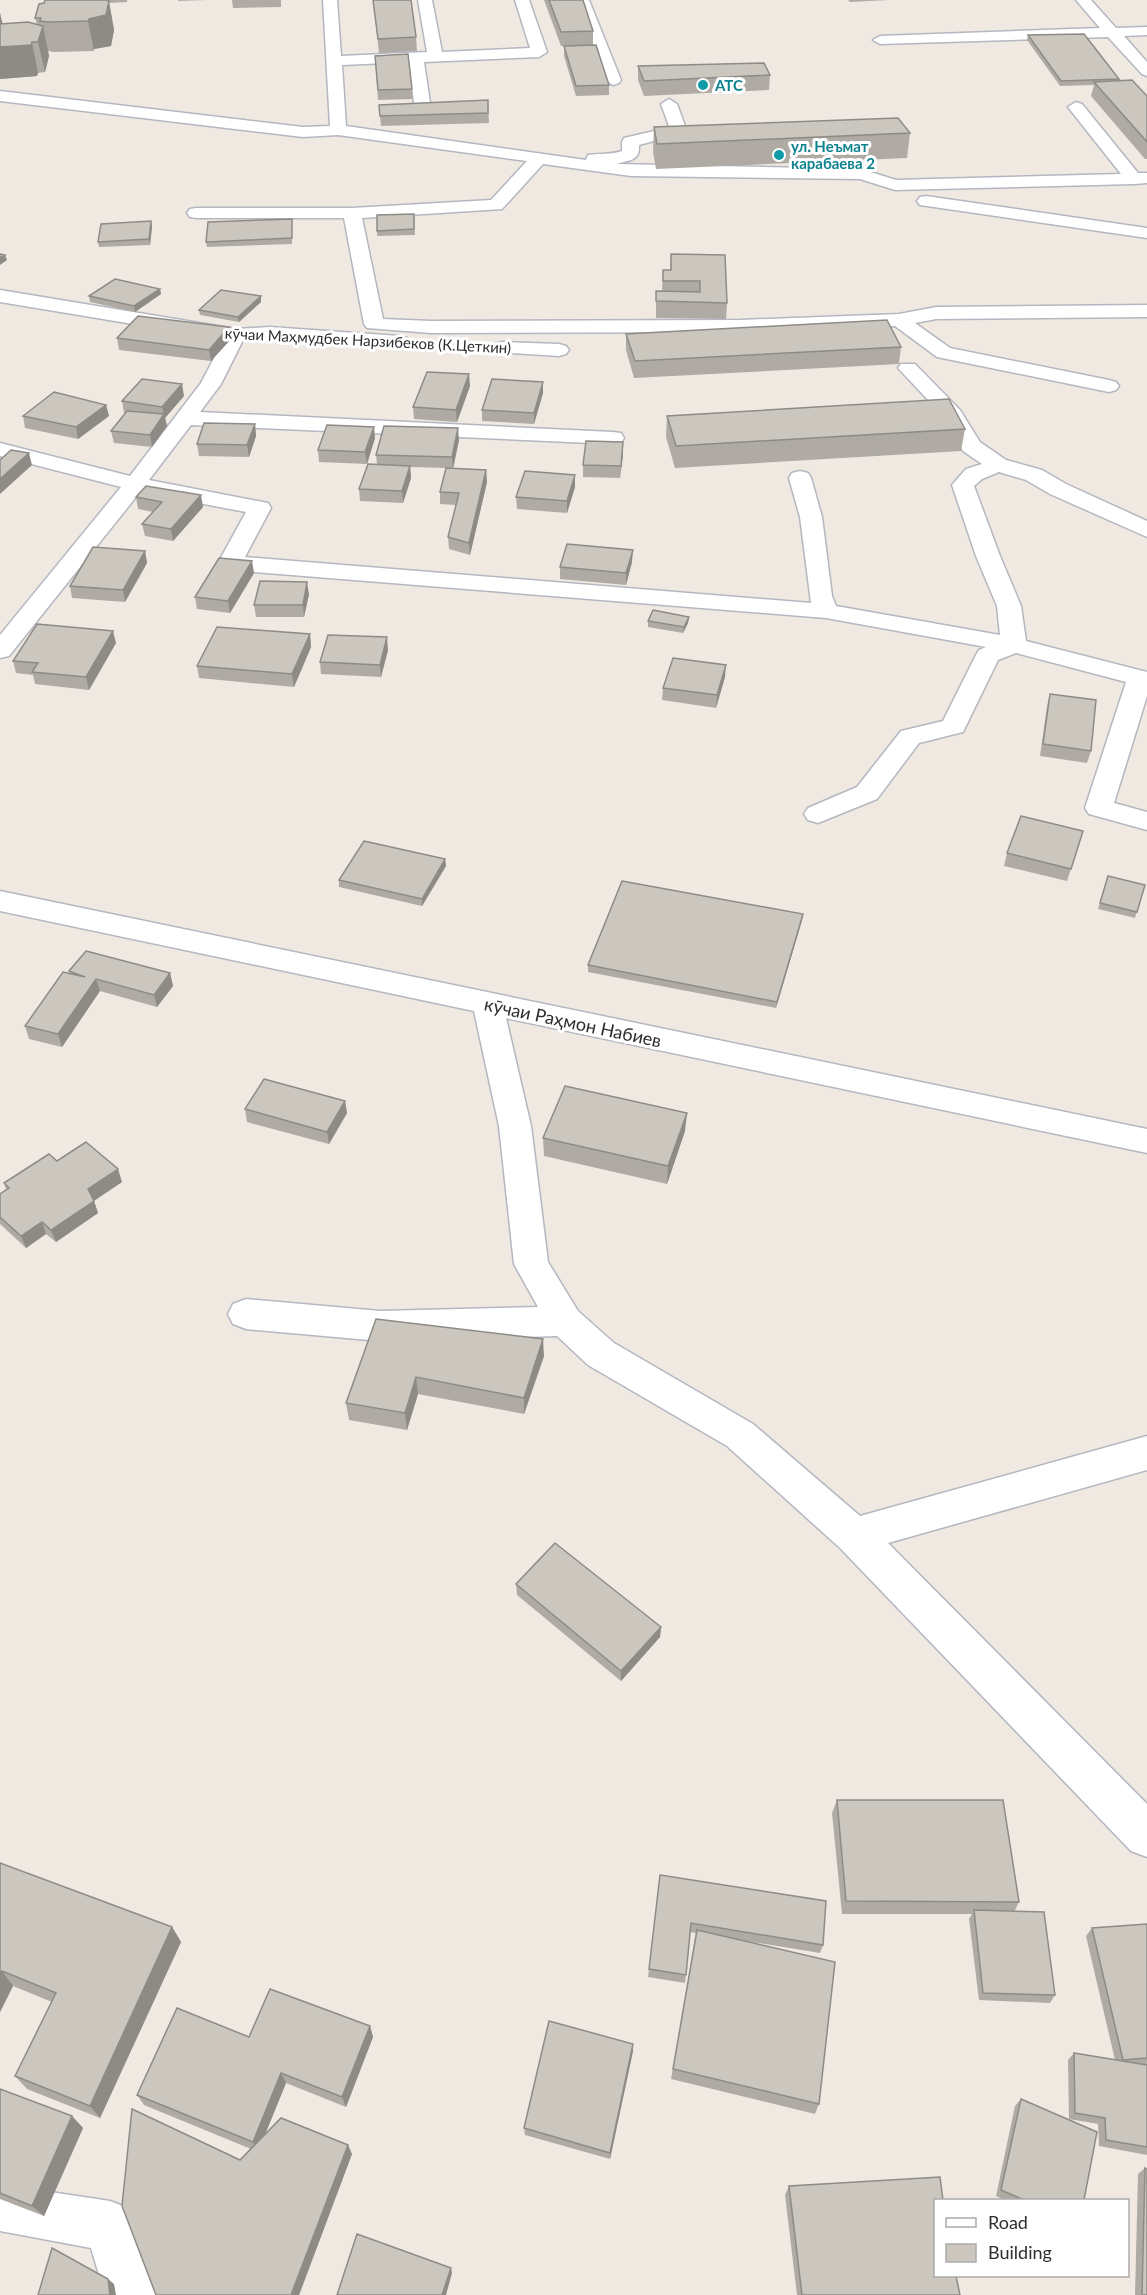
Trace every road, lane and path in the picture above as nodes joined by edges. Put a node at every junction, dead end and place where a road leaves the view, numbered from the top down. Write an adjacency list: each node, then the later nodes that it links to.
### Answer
1 (330, 0): 11 (street)
2 (425, 0): 9 (street)
3 (522, 0): 9 (street)
4 (582, 0): 13 (street)
5 (1083, 0): 7 (street)
6 (1147, 31): 7 (street)
7 (1111, 32): 8 (street); 12 (street)
8 (880, 40)
9 (435, 56): 10 (street)
10 (416, 57): 11 (street); 16 (street)
11 (333, 61): 18 (street)
12 (1147, 72)
13 (614, 81)
14 (0, 96): 18 (street)
15 (1076, 97): 21 (street)
16 (422, 103)
17 (669, 104): 20 (street)
18 (338, 130): 19 (street)
19 (538, 159): 20 (street); 25 (street)
20 (557, 162): 21 (street)
21 (1143, 182): 22 (street)
22 (977, 195)
23 (926, 201): 26 (street)
24 (196, 213): 25 (street)
25 (352, 213): 29 (street)
26 (1147, 233)
27 (0, 296): 30 (street, кӯчаи Маҳмудбек Нарзибеков (К.Цеткин))
28 (1147, 311): 29 (street)
29 (899, 320): 33 (street)
30 (236, 335): 31 (street, кӯчаи Маҳмудбек Нарзибеков (К.Цеткин)); 34 (street)
31 (559, 350)
32 (908, 368): 37 (street)
33 (1109, 387)
34 (185, 418): 35 (street); 39 (street)
35 (613, 438)
36 (0, 449): 39 (street)
37 (998, 465): 40 (street); 42 (street)
38 (800, 478): 41 (street)
39 (135, 484): 41 (street); 43 (street)
40 (1147, 530)
41 (826, 611): 42 (street)
42 (1014, 645): 44 (street); 45 (street)
43 (0, 651)
44 (1143, 679): 46 (street)
45 (818, 814)
46 (1147, 821)
47 (0, 901): 48 (street, кӯчаи Раҳмон Набиев)
48 (488, 1005): 49 (street, кӯчаи Раҳмон Набиев); 51 (street)
49 (1147, 1141)
50 (246, 1314): 51 (street)
51 (565, 1322): 53 (street)
52 (1147, 1453): 53 (street)
53 (854, 1535): 54 (street)
54 (1147, 1835)
55 (0, 2206): 56 (street)
56 (131, 2295)

